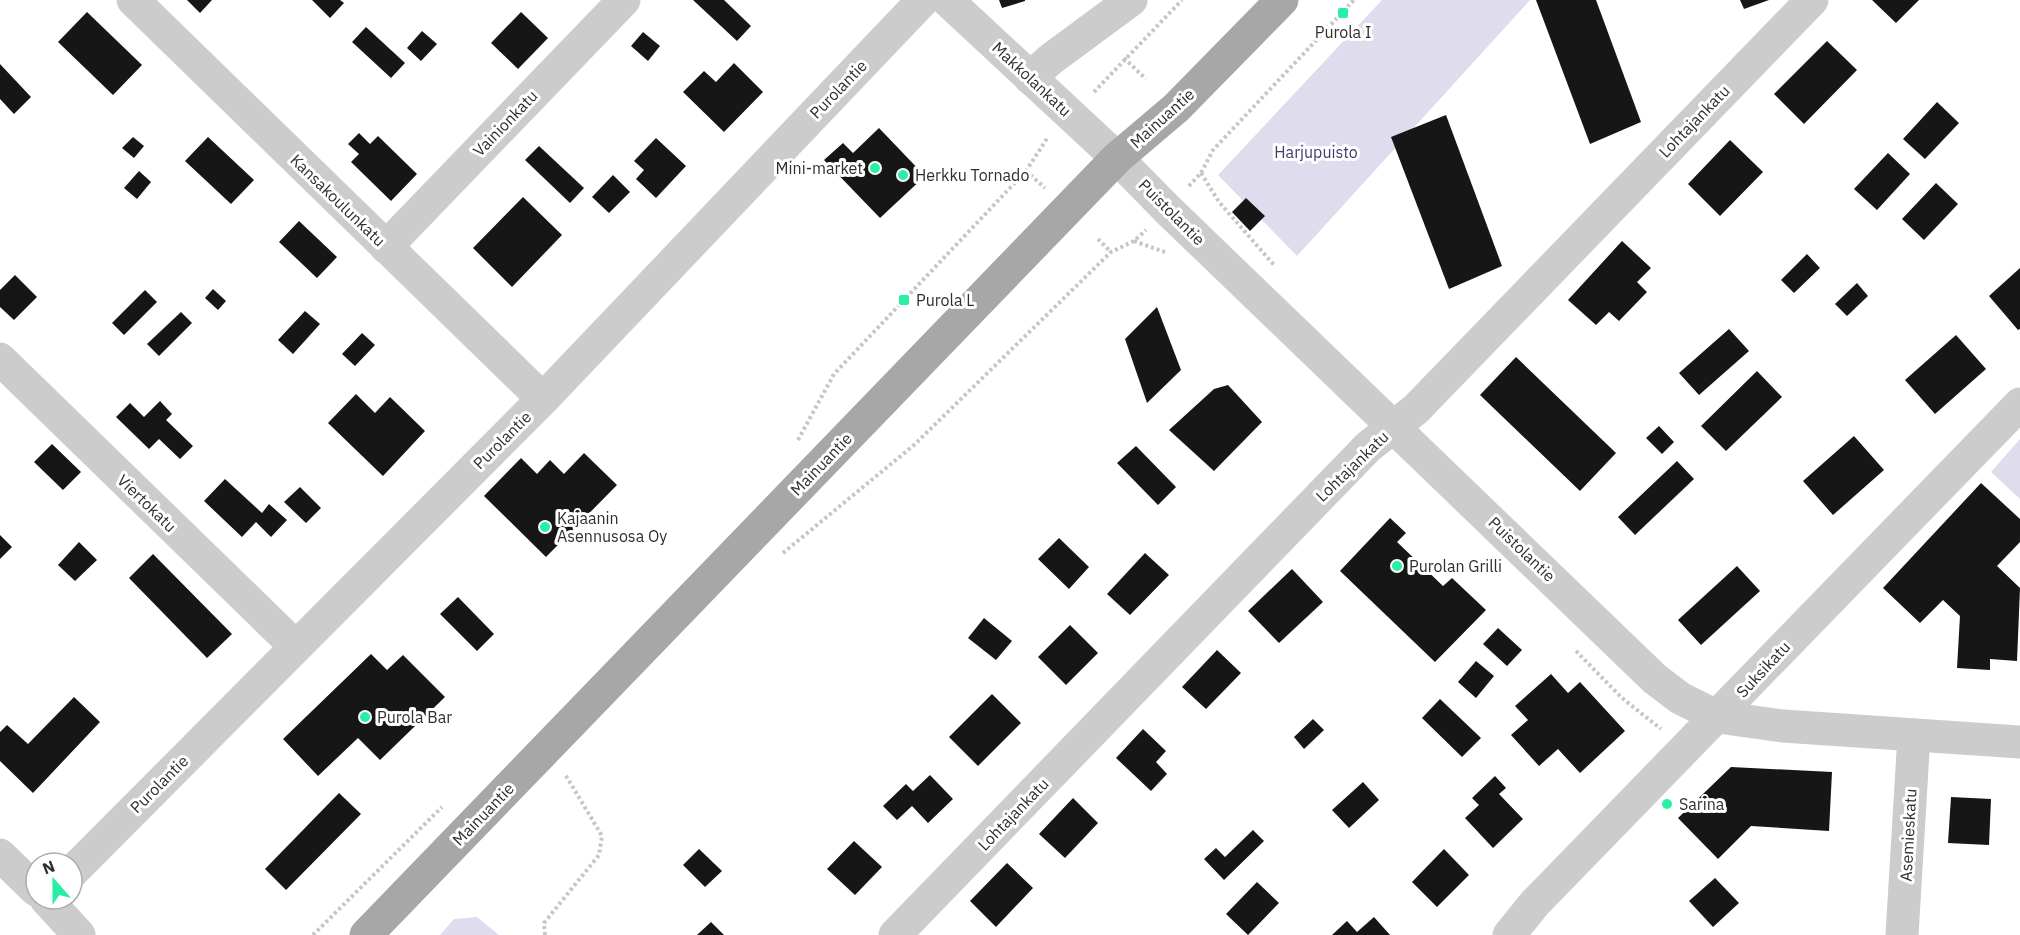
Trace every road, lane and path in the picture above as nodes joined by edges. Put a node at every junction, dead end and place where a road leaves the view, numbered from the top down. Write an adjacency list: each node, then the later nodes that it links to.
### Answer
1 (133, 0): 21 (street, Kansakoulunkatu)
2 (624, 0): 21 (street, Vainionkatu)
3 (923, 0): 24 (street, Purolantie)
4 (947, 0): 11 (street, Makkolankatu)
5 (1131, 0): 11 (street)
6 (1182, 0): 10 (path)
7 (1282, 0): 15 (main road, Mainuantie)
8 (1354, 0): 17 (path)
9 (1812, 0): 26 (street, Lohtajankatu)
10 (1124, 58): 12 (path); 13 (path)
11 (1030, 78): 15 (street, Makkolankatu)
12 (1146, 79)
13 (1092, 94)
14 (1048, 136): 16 (path)
15 (1117, 158): 26 (street, Puistolantie); 41 (main road, Mainuantie)
16 (1026, 171): 18 (path); 27 (path)
17 (1202, 173)
18 (1046, 188)
19 (1098, 239): 22 (path)
20 (1134, 241): 22 (path)
21 (386, 247): 24 (street, Kansakoulunkatu)
22 (1111, 252): 28 (path)
23 (0, 359): 29 (street, Viertokatu)
24 (543, 399): 29 (street, Purolantie)
25 (2020, 404): 30 (street, Suksikatu)
26 (1394, 426): 30 (street, Puistolantie); 43 (street, Lohtajankatu)
27 (795, 444)
28 (781, 555)
29 (295, 646): 36 (street, Purolantie)
30 (1718, 717): 31 (street, Puistolantie); 44 (street, Suksikatu)
31 (1914, 735): 32 (street, Puistolantie); 45 (street, Asemieskatu)
32 (2020, 742)
33 (555, 780): 42 (path)
34 (447, 801): 40 (path)
35 (0, 855): 37 (street)
36 (84, 860)
37 (24, 878)
38 (56, 911): 39 (street)
39 (79, 935)
40 (313, 935)
41 (366, 935)
42 (545, 935)
43 (895, 935)
44 (1509, 935)
45 (1902, 935)

